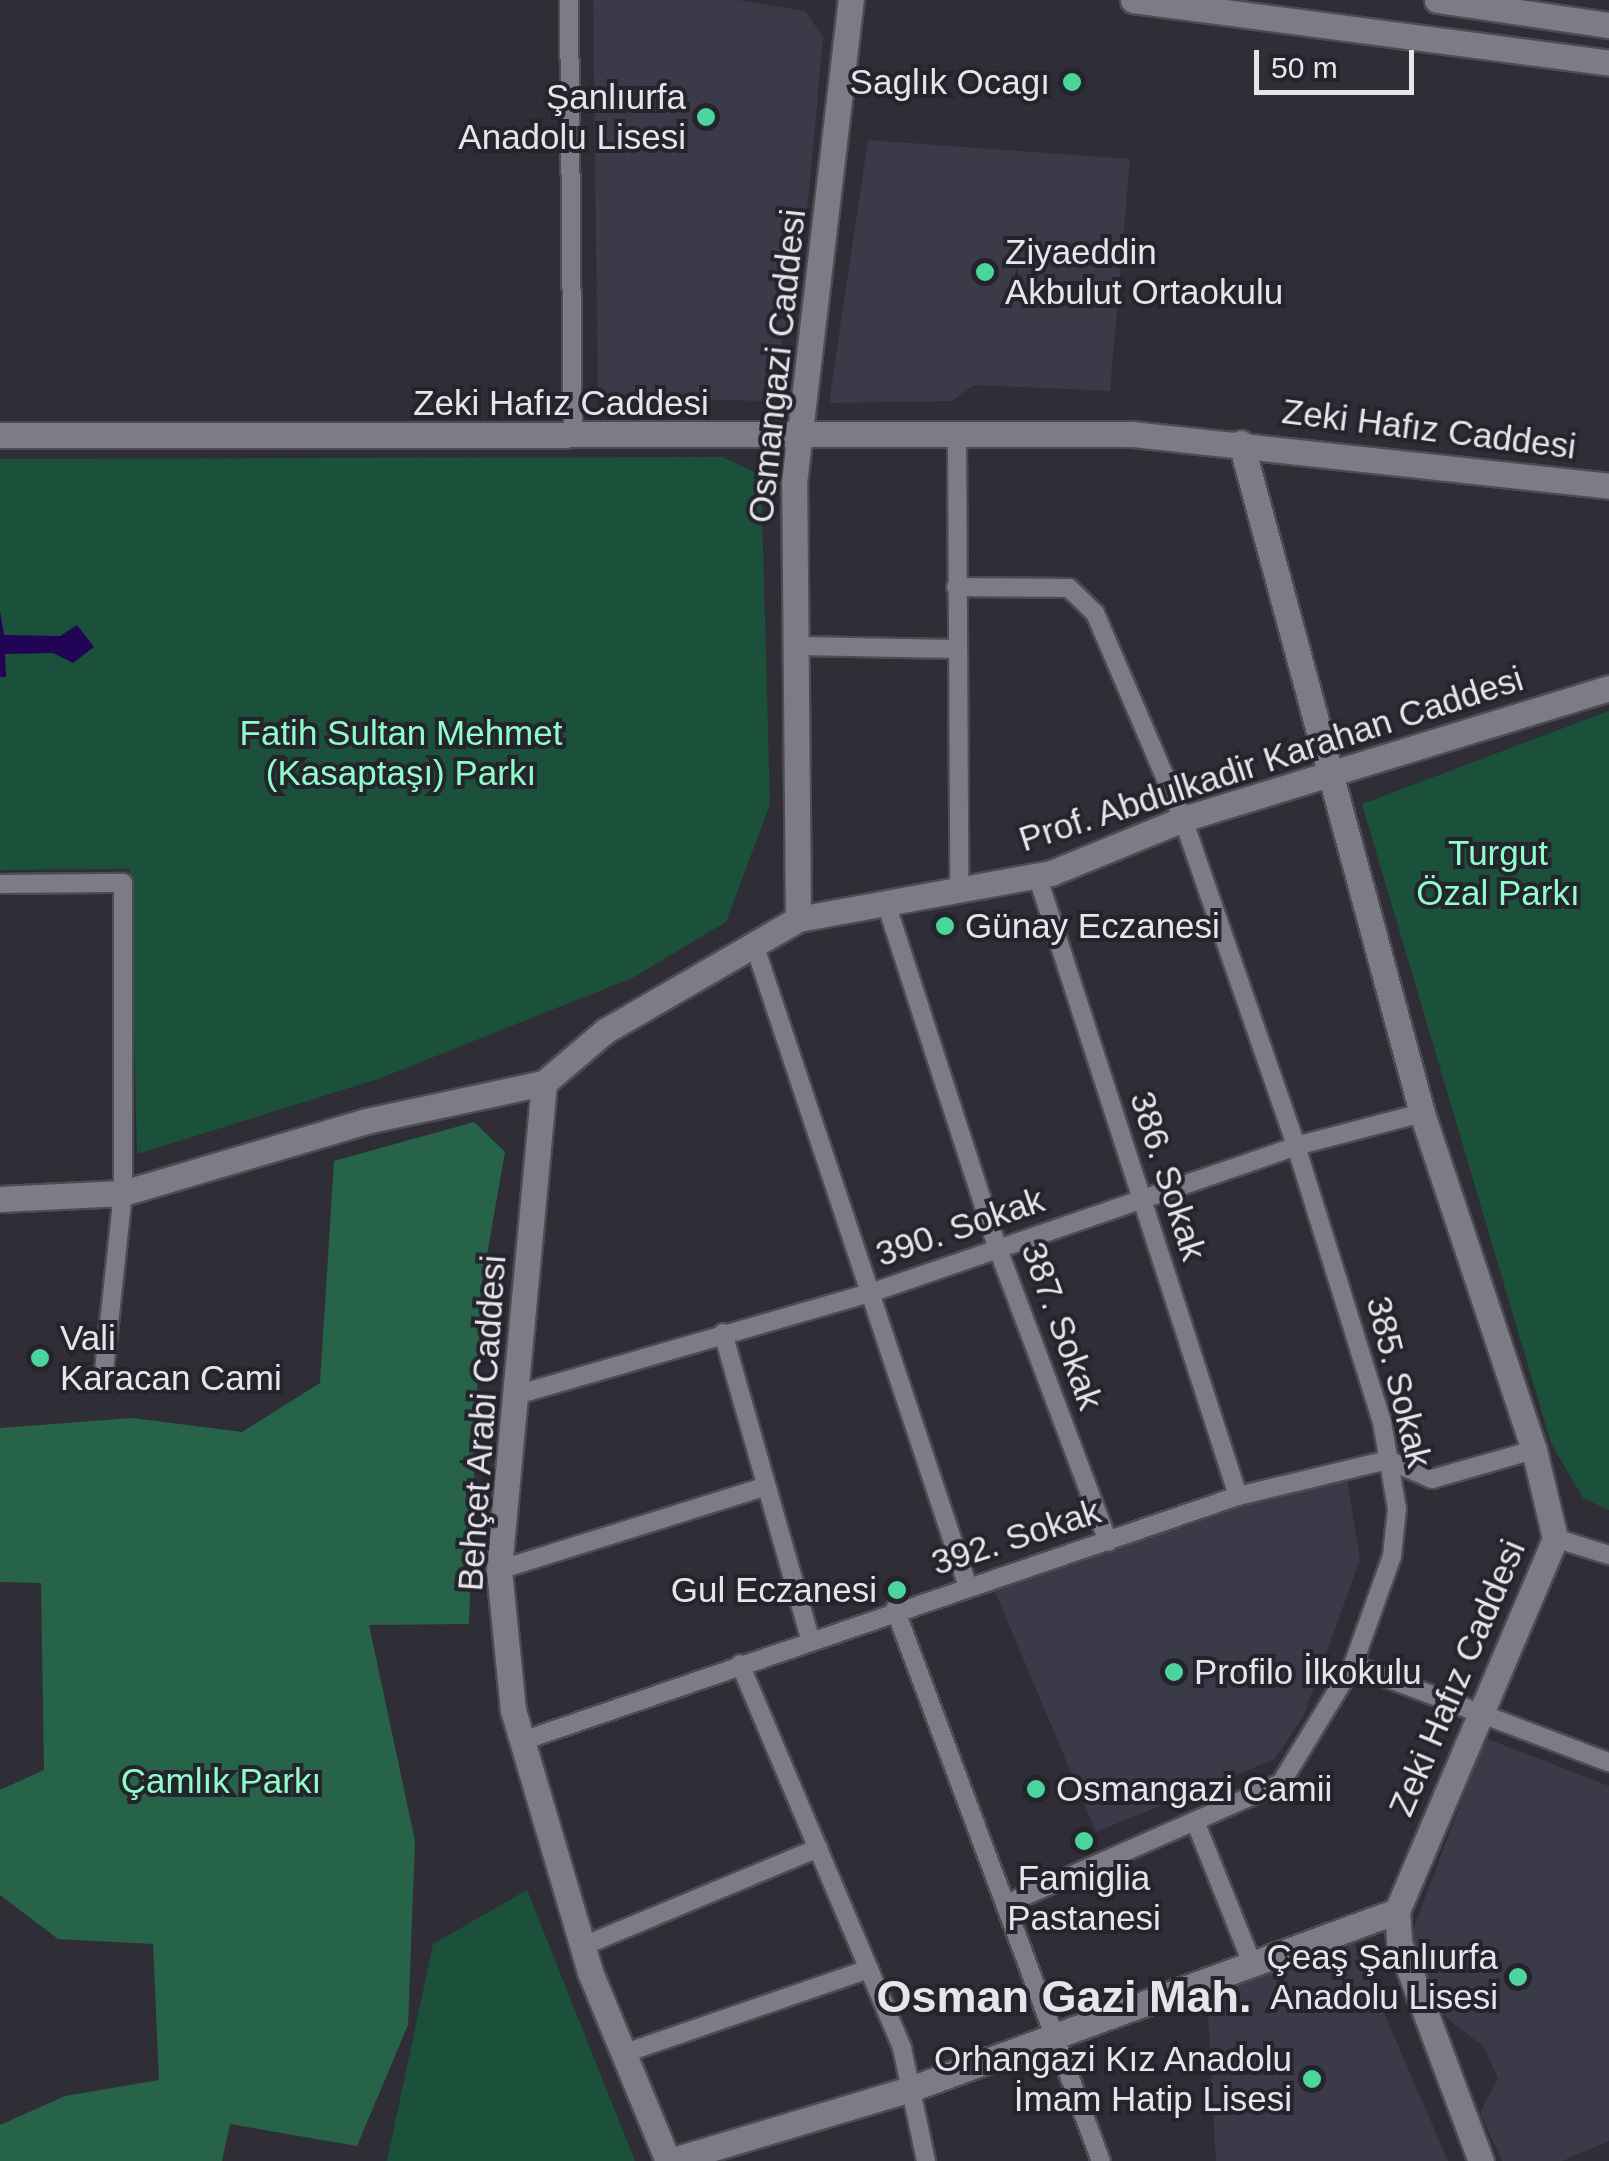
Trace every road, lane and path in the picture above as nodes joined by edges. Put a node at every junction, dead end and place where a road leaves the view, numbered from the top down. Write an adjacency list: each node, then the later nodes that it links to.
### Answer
1 (569, 0): 9 (street)
2 (1133, 0): 6 (main road)
3 (1437, 0): 5 (main road)
4 (851, 3): 10 (main road, Osmangazi Caddesi)
5 (1609, 25)
6 (1609, 63)
7 (0, 435): 9 (main road, Zeki Hafız Caddesi)
8 (957, 436): 10 (main road, Zeki Hafız Caddesi); 11 (main road, Zeki Hafız Caddesi); 13 (street)
9 (572, 438): 10 (main road, Zeki Hafız Caddesi)
10 (800, 438): 14 (main road, Osmangazi Caddesi)
11 (1241, 443): 12 (main road, Zeki Hafız Caddesi); 17 (main road, Zeki Hafız Caddesi)
12 (1609, 486)
13 (956, 587): 15 (street); 18 (street, 385. Sokak)
14 (796, 646): 15 (street); 23 (main road, Osmangazi Caddesi)
15 (957, 648): 21 (street)
16 (1609, 688): 17 (main road, Prof. Abdulkadir Karahan Caddesi)
17 (1332, 770): 18 (main road, Prof. Abdulkadir Karahan Caddesi); 26 (main road, Zeki Hafız Caddesi)
18 (1183, 819): 19 (main road, Prof. Abdulkadir Karahan Caddesi); 27 (street, 385. Sokak)
19 (1037, 875): 21 (main road, Prof. Abdulkadir Karahan Caddesi); 29 (street, 386. Sokak)
20 (0, 884): 28 (street)
21 (959, 890): 22 (main road, Prof. Abdulkadir Karahan Caddesi)
22 (886, 903): 23 (main road, Prof. Abdulkadir Karahan Caddesi); 31 (street, 387. Sokak)
23 (798, 920): 24 (main road, Prof. Abdulkadir Karahan Caddesi)
24 (756, 947): 25 (main road, Prof. Abdulkadir Karahan Caddesi); 32 (street)
25 (544, 1083): 28 (main road, Prof. Abdulkadir Karahan Caddesi); 35 (main road, Behçet Arabi Caddesi)
26 (1422, 1113): 27 (street, 390. Sokak); 36 (main road, Zeki Hafız Caddesi)
27 (1296, 1146): 29 (street, 390. Sokak); 37 (street, 385. Sokak)
28 (123, 1193): 30 (main road, Prof. Abdulkadir Karahan Caddesi); 34 (street)
29 (1141, 1198): 31 (street, 390. Sokak); 39 (street, 386. Sokak)
30 (0, 1199)
31 (998, 1249): 32 (street, 390. Sokak); 41 (street, 387. Sokak)
32 (873, 1292): 33 (street, 390. Sokak); 44 (street)
33 (723, 1333): 35 (street, 390. Sokak); 38 (street)
34 (104, 1371)
35 (516, 1395): 43 (main road, Behçet Arabi Caddesi)
36 (1534, 1450): 37 (street); 40 (main road, Zeki Hafız Caddesi)
37 (1388, 1460): 39 (street, 392. Sokak); 48 (street, 385. Sokak)
38 (764, 1487): 43 (street); 46 (street)
39 (1238, 1496): 41 (street, 392. Sokak)
40 (1554, 1538): 42 (street); 49 (main road, Zeki Hafız Caddesi)
41 (1108, 1542): 44 (street, 392. Sokak)
42 (1609, 1555)
43 (499, 1570): 50 (main road, Behçet Arabi Caddesi)
44 (968, 1587): 45 (street, 392. Sokak)
45 (896, 1609): 46 (street, 392. Sokak); 54 (street)
46 (810, 1639): 47 (street, 392. Sokak)
47 (740, 1664): 50 (street, 392. Sokak); 53 (street)
48 (1354, 1664): 49 (street); 52 (street, 385. Sokak)
49 (1478, 1712): 51 (street); 55 (main road, Zeki Hafız Caddesi)
50 (522, 1741): 56 (main road, Behçet Arabi Caddesi)
51 (1609, 1762)
52 (1195, 1821): 54 (street, 385. Sokak); 57 (street)
53 (818, 1848): 56 (street); 58 (street)
54 (1008, 1902): 59 (street)
55 (1398, 1912): 57 (main road); 65 (main road)
56 (583, 1946): 60 (main road, Behçet Arabi Caddesi)
57 (1251, 1961): 59 (main road)
58 (868, 1969): 60 (street); 61 (street)
59 (1050, 2034): 61 (main road); 64 (street)
60 (625, 2053): 62 (main road, Behçet Arabi Caddesi)
61 (913, 2088): 62 (main road); 63 (street)
62 (669, 2161)
63 (926, 2161)
64 (1101, 2161)
65 (1481, 2161)

